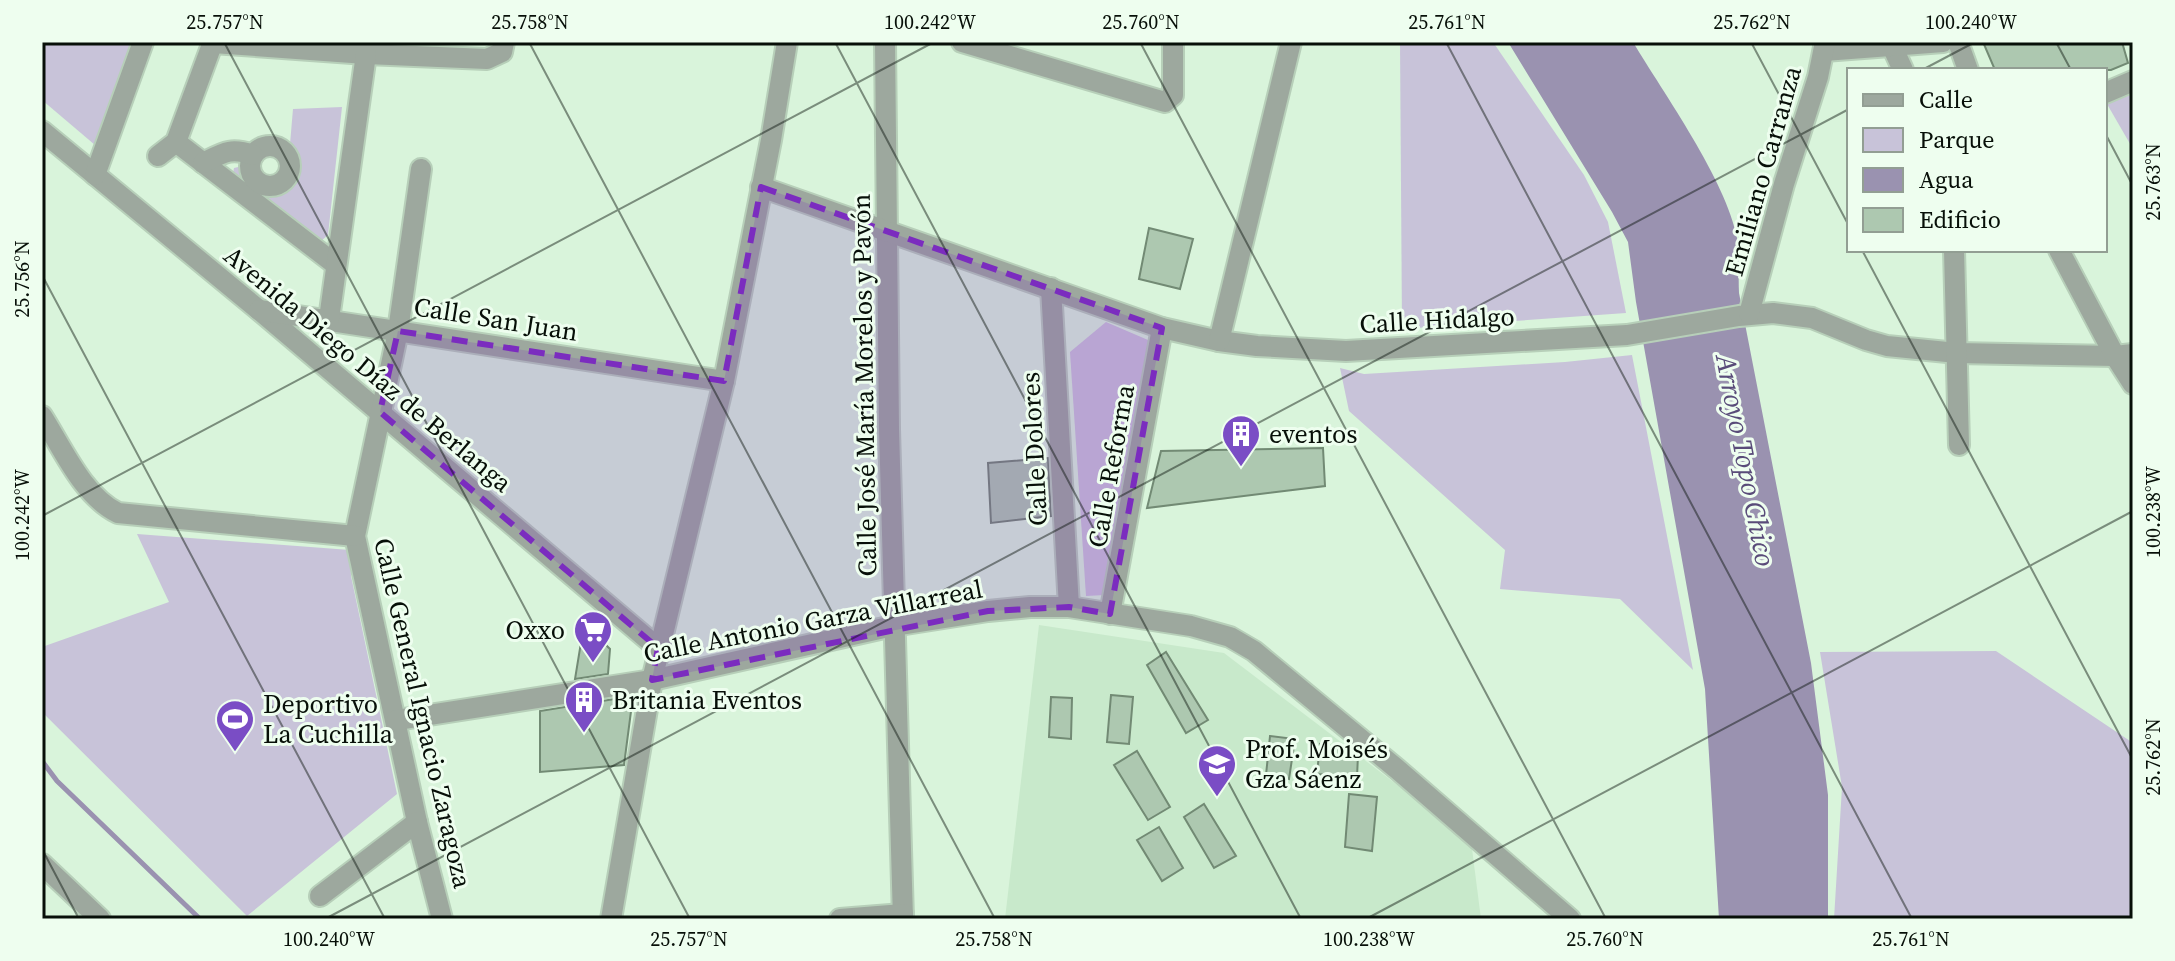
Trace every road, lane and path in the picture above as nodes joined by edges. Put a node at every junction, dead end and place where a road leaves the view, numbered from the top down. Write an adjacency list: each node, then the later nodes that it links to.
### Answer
1 (143, 42): 25 (street)
2 (213, 42): 14 (street); 20 (street)
3 (504, 42): 14 (street)
4 (787, 42): 26 (street)
5 (885, 42): 27 (street, Calle José María Morelos y Pavón)
6 (962, 42): 13 (street)
7 (1173, 42): 13 (street)
8 (1291, 42): 37 (street)
9 (1943, 42): 11 (street)
10 (1958, 42): 16 (street)
11 (1892, 46): 12 (street); 15 (street)
12 (1824, 47): 33 (street, Emiliano Carranza)
13 (1029, 52)
14 (366, 54): 30 (street)
15 (1902, 68)
16 (1967, 68)
17 (2133, 81): 18 (street)
18 (2107, 92)
19 (42, 131): 25 (street, Avenida Diego Díaz de Berlanga)
20 (176, 142): 22 (street); 23 (street)
21 (253, 155): 23 (street)
22 (158, 156)
23 (203, 163): 30 (street)
24 (421, 169): 36 (street, Calle General Ignacio Zaragoza)
25 (95, 175): 32 (street, Avenida Diego Díaz de Berlanga)
26 (761, 187): 27 (street, Calle Hidalgo); 40 (street)
27 (889, 230): 31 (street, Calle Hidalgo); 48 (street, Calle José María Morelos y Pavón)
28 (1954, 252): 38 (street)
29 (2060, 252): 39 (street)
30 (335, 264): 34 (street)
31 (1051, 288): 35 (street, Calle Hidalgo); 46 (street, Calle Dolores)
32 (259, 310): 34 (street, Calle San Juan); 42 (street, Avenida Diego Díaz de Berlanga)
33 (1744, 315): 37 (street, Calle Hidalgo); 38 (street, Calle Hidalgo)
34 (329, 319): 36 (street, Calle San Juan)
35 (1162, 328): 37 (street, Calle Hidalgo); 47 (street, Calle Reforma)
36 (398, 331): 40 (street, Calle San Juan); 42 (street, Calle General Ignacio Zaragoza)
37 (1219, 341)
38 (1957, 353): 39 (street, Calle Hidalgo); 44 (street)
39 (2124, 355): 41 (street)
40 (724, 381): 49 (street)
41 (2133, 384)
42 (380, 412): 45 (street, Calle General Ignacio Zaragoza); 49 (street, Avenida Diego Díaz de Berlanga)
43 (42, 416): 45 (street)
44 (1959, 445)
45 (355, 536): 51 (street, Calle General Ignacio Zaragoza)
46 (1069, 607): 47 (street, Calle Antonio Garza Villarreal); 48 (street, Calle Antonio Garza Villarreal)
47 (1110, 614): 60 (street, Calle Antonio Garza Villarreal)
48 (893, 626): 50 (street, Calle Antonio Garza Villarreal); 55 (street, Calle José María Morelos y Pavón)
49 (658, 648): 50 (street)
50 (652, 680): 51 (street, Calle Antonio Garza Villarreal); 58 (street)
51 (397, 720): 52 (street, Calle General Ignacio Zaragoza)
52 (417, 822): 54 (street); 57 (street, Calle General Ignacio Zaragoza)
53 (42, 864): 56 (street)
54 (320, 896)
55 (903, 916): 59 (street)
56 (95, 917)
57 (442, 919)
58 (611, 919)
59 (840, 919)
60 (1570, 919)

